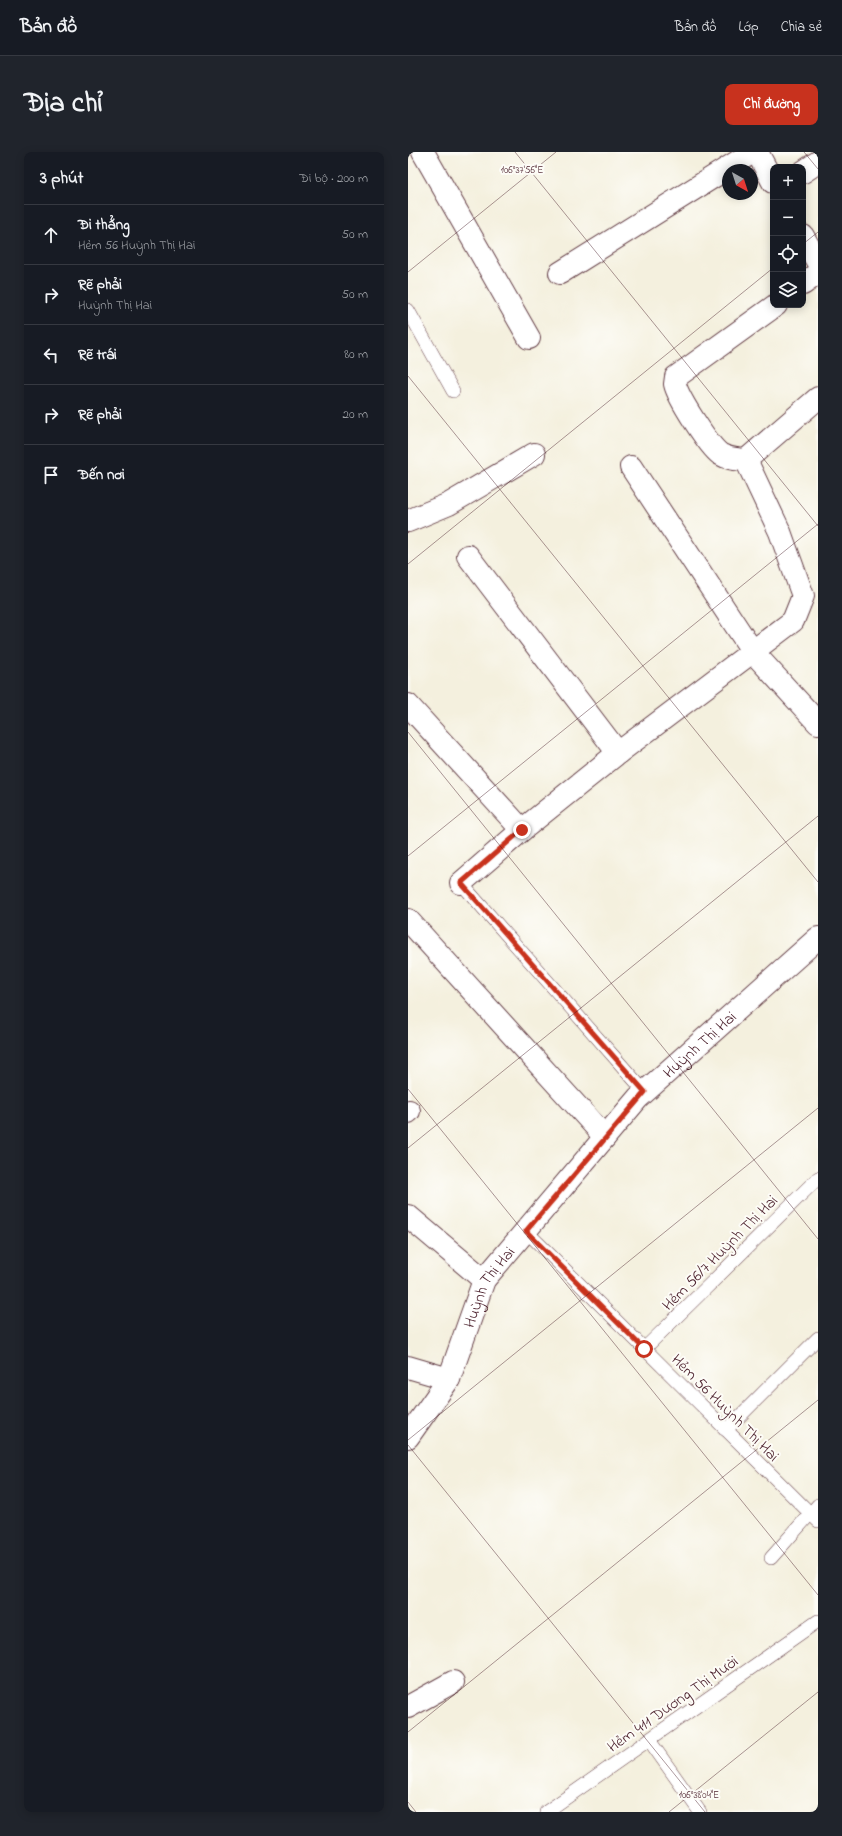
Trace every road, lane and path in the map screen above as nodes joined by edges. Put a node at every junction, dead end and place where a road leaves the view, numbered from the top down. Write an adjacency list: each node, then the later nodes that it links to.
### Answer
1 (422, 152): 14 (street)
2 (753, 152): 9 (street)
3 (757, 152): 6 (street)
4 (818, 162): 5 (street)
5 (806, 170)
6 (770, 176)
7 (806, 241): 8 (street)
8 (818, 263)
9 (560, 273)
10 (818, 273): 11 (street)
11 (806, 282)
12 (772, 308): 18 (street)
13 (408, 310): 15 (lane)
14 (529, 338)
15 (453, 391)
16 (818, 398): 18 (street)
17 (534, 454): 20 (street)
18 (746, 460): 22 (street)
19 (631, 466): 22 (street)
20 (408, 521)
21 (468, 556): 25 (street)
22 (753, 652): 24 (street); 25 (street)
23 (408, 706): 26 (street)
24 (818, 723)
25 (618, 753): 26 (street)
26 (522, 830): 27 (street)
27 (461, 883): 30 (lane)
28 (408, 920): 31 (street)
29 (818, 938): 30 (street, Huỳnh Thị Hai)
30 (645, 1092): 31 (street, Huỳnh Thị Hai)
31 (605, 1138): 34 (street, Huỳnh Thị Hai)
32 (818, 1178): 37 (lane, Hẻm 56/7 Huỳnh Thị Hai)
33 (408, 1216): 35 (street)
34 (526, 1231): 35 (street, Huỳnh Thị Hai); 37 (lane, Hẻm 56 Huỳnh Thị Hai)
35 (484, 1280): 39 (street, Huỳnh Thị Hai)
36 (818, 1338): 40 (lane)
37 (644, 1349): 40 (lane, Hẻm 56 Huỳnh Thị Hai)
38 (408, 1367): 39 (street)
39 (449, 1379): 41 (street, Huỳnh Thị Hai)
40 (726, 1430): 42 (lane, Hẻm 56 Huỳnh Thị Hai)
41 (408, 1437)
42 (815, 1514): 43 (lane)
43 (772, 1558)
44 (818, 1621): 47 (lane, Hẻm 411 Dương Thị Mười)
45 (453, 1682): 46 (street)
46 (408, 1707)
47 (649, 1740): 48 (lane, Hẻm 411 Dương Thị Mười); 49 (lane)
48 (546, 1812)
49 (700, 1812)

